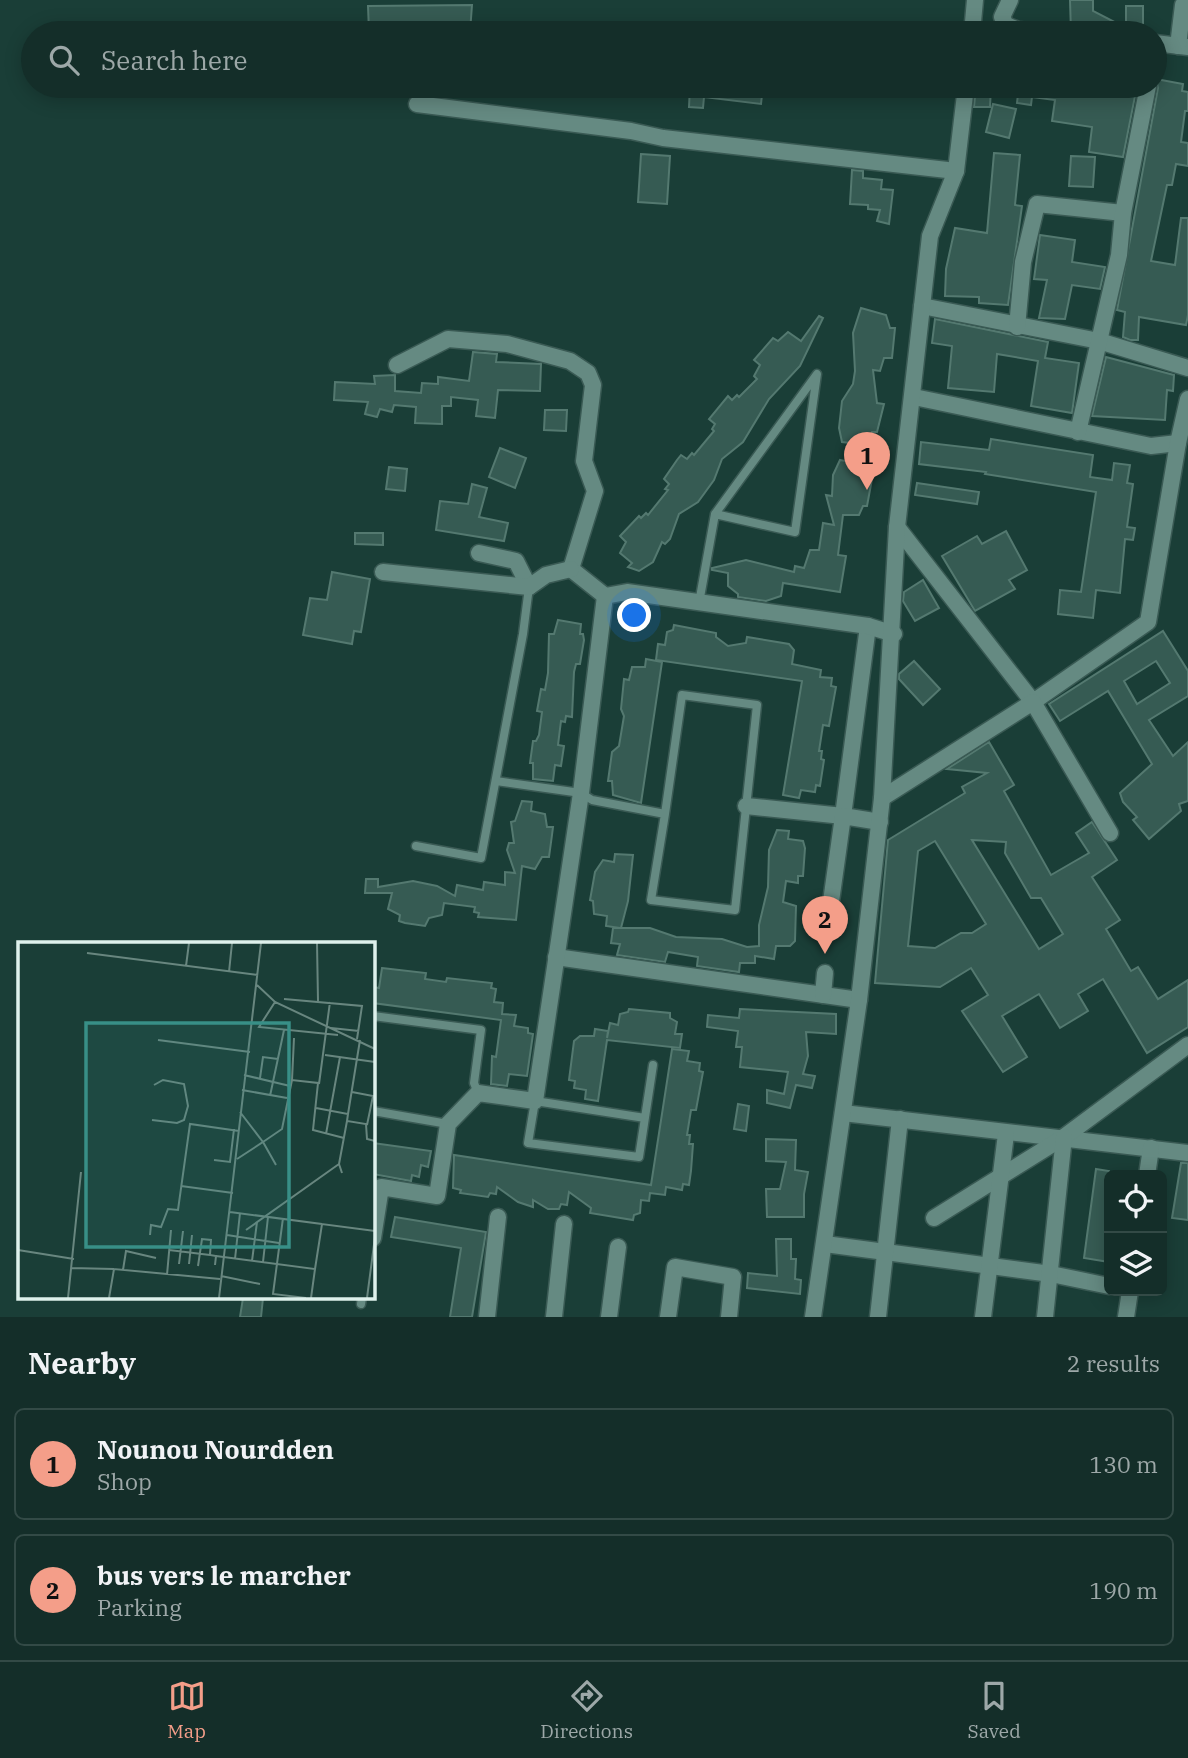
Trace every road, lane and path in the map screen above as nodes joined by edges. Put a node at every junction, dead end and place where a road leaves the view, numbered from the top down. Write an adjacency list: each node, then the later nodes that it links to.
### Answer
1 (975, 0): 4 (street)
2 (1010, 0): 5 (street)
3 (1183, 5): 6 (street)
4 (973, 21)
5 (1004, 21)
6 (1183, 46)
7 (965, 98): 10 (street)
8 (1146, 98): 11 (street)
9 (417, 104): 10 (street)
10 (956, 171): 12 (street)
11 (1123, 213): 13 (street); 14 (street)
12 (922, 306): 13 (street); 17 (street)
13 (1017, 327): 14 (street)
14 (1099, 341): 16 (street); 19 (street)
15 (397, 365): 24 (street)
16 (1188, 368)
17 (914, 397): 19 (street); 22 (street)
18 (1188, 399): 20 (street)
19 (1078, 432): 20 (street)
20 (1178, 443): 31 (street)
21 (715, 514): 21 (lane); 28 (lane)
22 (897, 527): 30 (street); 31 (street)
23 (479, 554): 26 (street)
24 (571, 569): 26 (street); 27 (street)
25 (383, 572): 26 (street)
26 (529, 587): 32 (lane)
27 (606, 596): 28 (street); 33 (street)
28 (699, 603): 29 (street)
29 (868, 626): 30 (street); 37 (street)
30 (894, 634): 34 (street)
31 (1033, 702): 34 (street); 39 (street)
32 (496, 781): 33 (lane); 40 (lane)
33 (581, 793): 36 (lane); 42 (street)
34 (882, 798): 38 (street)
35 (746, 806): 36 (lane); 36 (lane); 37 (street)
36 (665, 814)
37 (843, 816): 38 (street); 41 (street)
38 (880, 822): 45 (street)
39 (1110, 833)
40 (416, 846)
41 (828, 923)
42 (556, 957): 44 (street); 50 (street)
43 (825, 973): 44 (street)
44 (822, 995): 45 (street)
45 (859, 1000): 52 (street)
46 (374, 1016): 49 (lane)
47 (1188, 1045): 57 (street)
48 (653, 1065): 53 (lane)
49 (478, 1093): 50 (street); 55 (street)
50 (535, 1101): 53 (lane); 53 (lane)
51 (374, 1111): 55 (lane)
52 (844, 1113): 54 (street); 66 (street)
53 (645, 1118)
54 (900, 1118): 56 (street); 68 (street)
55 (448, 1124): 65 (street)
56 (1006, 1134): 57 (street); 61 (street)
57 (1064, 1137): 58 (street); 61 (street); 70 (street)
58 (1151, 1147): 59 (street); 60 (street)
59 (1188, 1153)
60 (1148, 1170)
61 (1001, 1177): 63 (street); 69 (street)
62 (498, 1217): 73 (street)
63 (933, 1218)
64 (564, 1224): 74 (street)
65 (374, 1232)
66 (825, 1244): 68 (street); 78 (street)
67 (618, 1247): 75 (street)
68 (884, 1251): 69 (street); 79 (street)
69 (990, 1266): 70 (street); 80 (street)
70 (1051, 1274): 71 (street); 81 (street)
71 (1104, 1285)
72 (1129, 1296): 82 (street)
73 (487, 1317)
74 (554, 1317)
75 (610, 1317)
76 (668, 1317): 77 (street)
77 (729, 1317)
78 (813, 1317)
79 (878, 1317)
80 (983, 1317)
81 (1045, 1317)
82 (1126, 1317)

